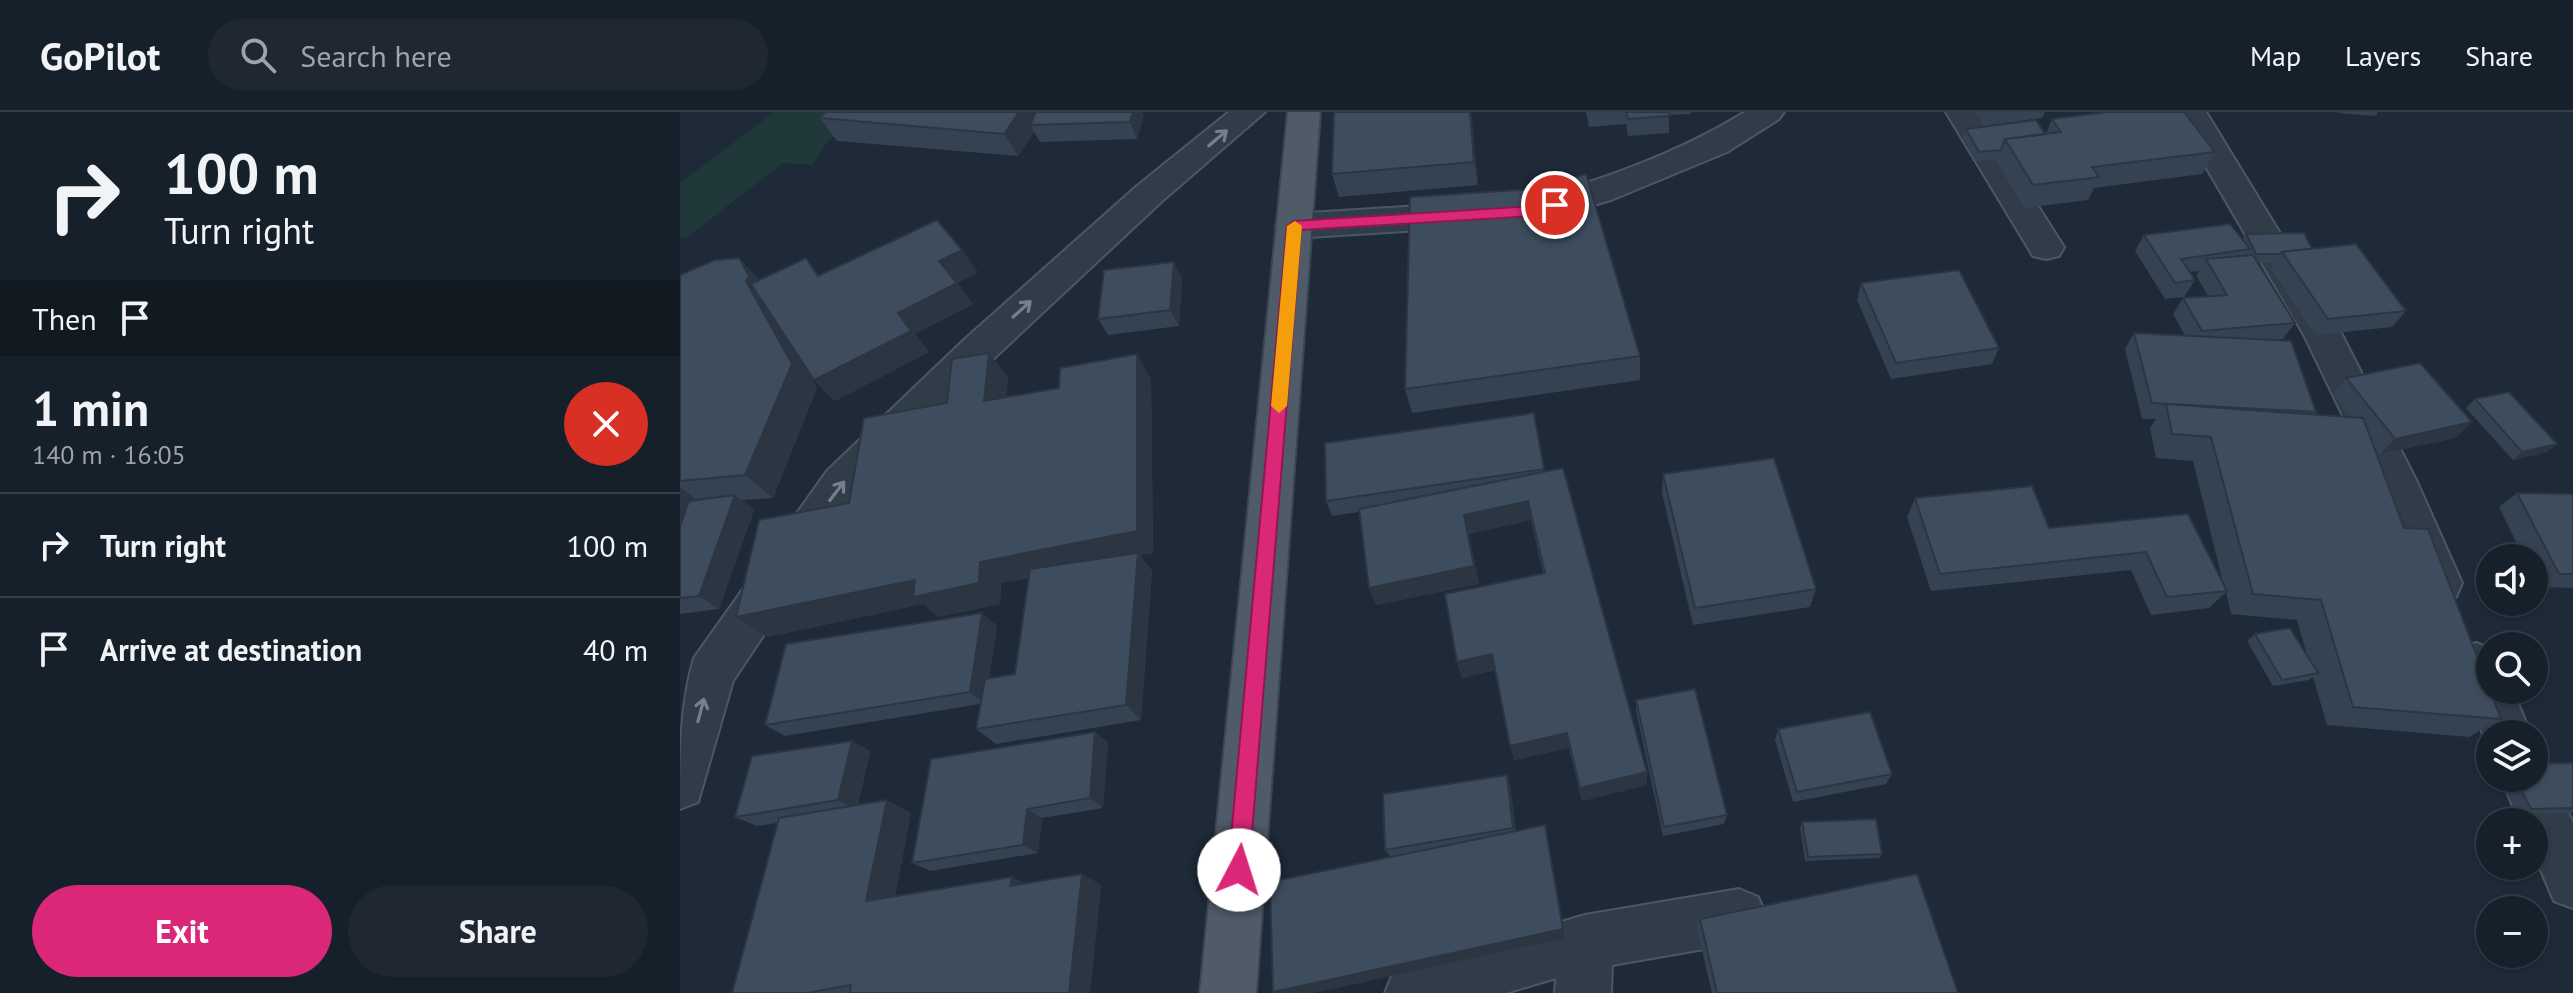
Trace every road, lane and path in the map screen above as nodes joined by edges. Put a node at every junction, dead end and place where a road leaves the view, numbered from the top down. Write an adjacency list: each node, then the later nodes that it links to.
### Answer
1 (1249, 112): 9 (street, one-way to 1)
2 (1304, 112): 6 (main road)
3 (1768, 112): 6 (street)
4 (1962, 112): 7 (street)
5 (2190, 112): 8 (street)
6 (1294, 226): 14 (main road)
7 (2046, 247)
8 (2501, 720)
9 (680, 785)
10 (2532, 792): 11 (street)
11 (2573, 882)
12 (1739, 916): 13 (street)
13 (1584, 967): 15 (street)
14 (1228, 993)
15 (1413, 993)

